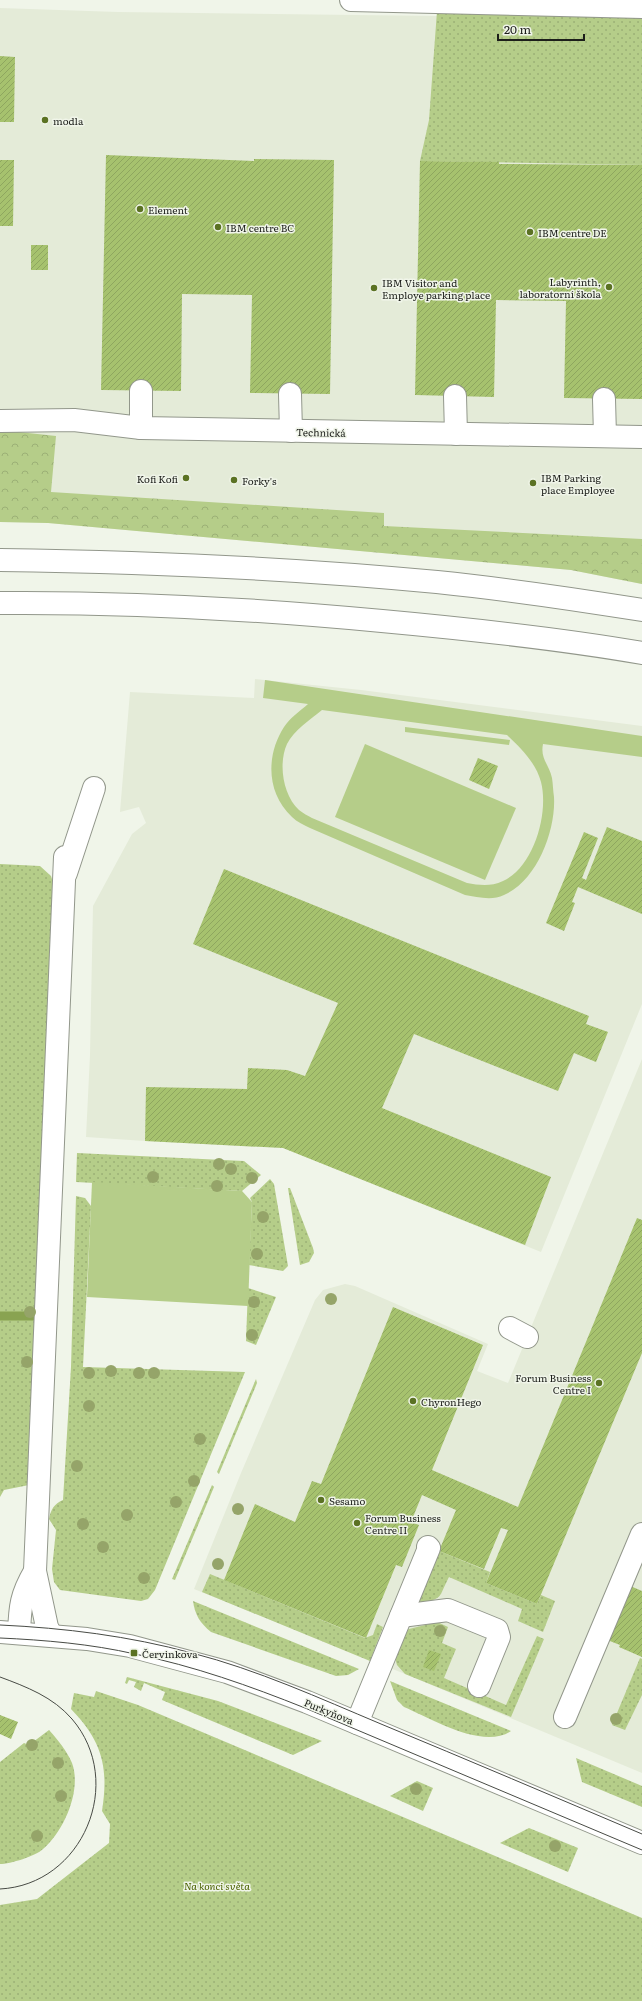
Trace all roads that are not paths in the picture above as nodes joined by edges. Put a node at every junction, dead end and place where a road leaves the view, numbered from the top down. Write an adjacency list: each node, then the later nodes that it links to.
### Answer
1 (351, 0): 2 (main road)
2 (642, 7)
3 (141, 391): 8 (main road)
4 (290, 394): 9 (main road)
5 (455, 396): 10 (main road)
6 (604, 399): 11 (main road)
7 (0, 421): 8 (main road, Technická)
8 (141, 428): 9 (main road, Technická)
9 (290, 431): 10 (main road, Technická)
10 (456, 434): 11 (main road, Technická)
11 (605, 436): 12 (main road, Technická)
12 (642, 437)
13 (0, 560): 15 (main road)
14 (0, 603): 16 (main road)
15 (642, 610)
16 (642, 653)
17 (94, 788): 19 (main road)
18 (65, 857): 19 (main road)
19 (64, 880): 22 (main road)
20 (642, 1534): 27 (main road)
21 (428, 1547): 23 (main road)
22 (35, 1571): 24 (main road); 25 (main road)
23 (401, 1616): 26 (main road); 28 (main road)
24 (9, 1632): 25 (main road, Purkyňova)
25 (51, 1635): 28 (main road, Purkyňova)
26 (479, 1686)
27 (565, 1716)
28 (358, 1723): 29 (main road, Purkyňova)
29 (642, 1843)

